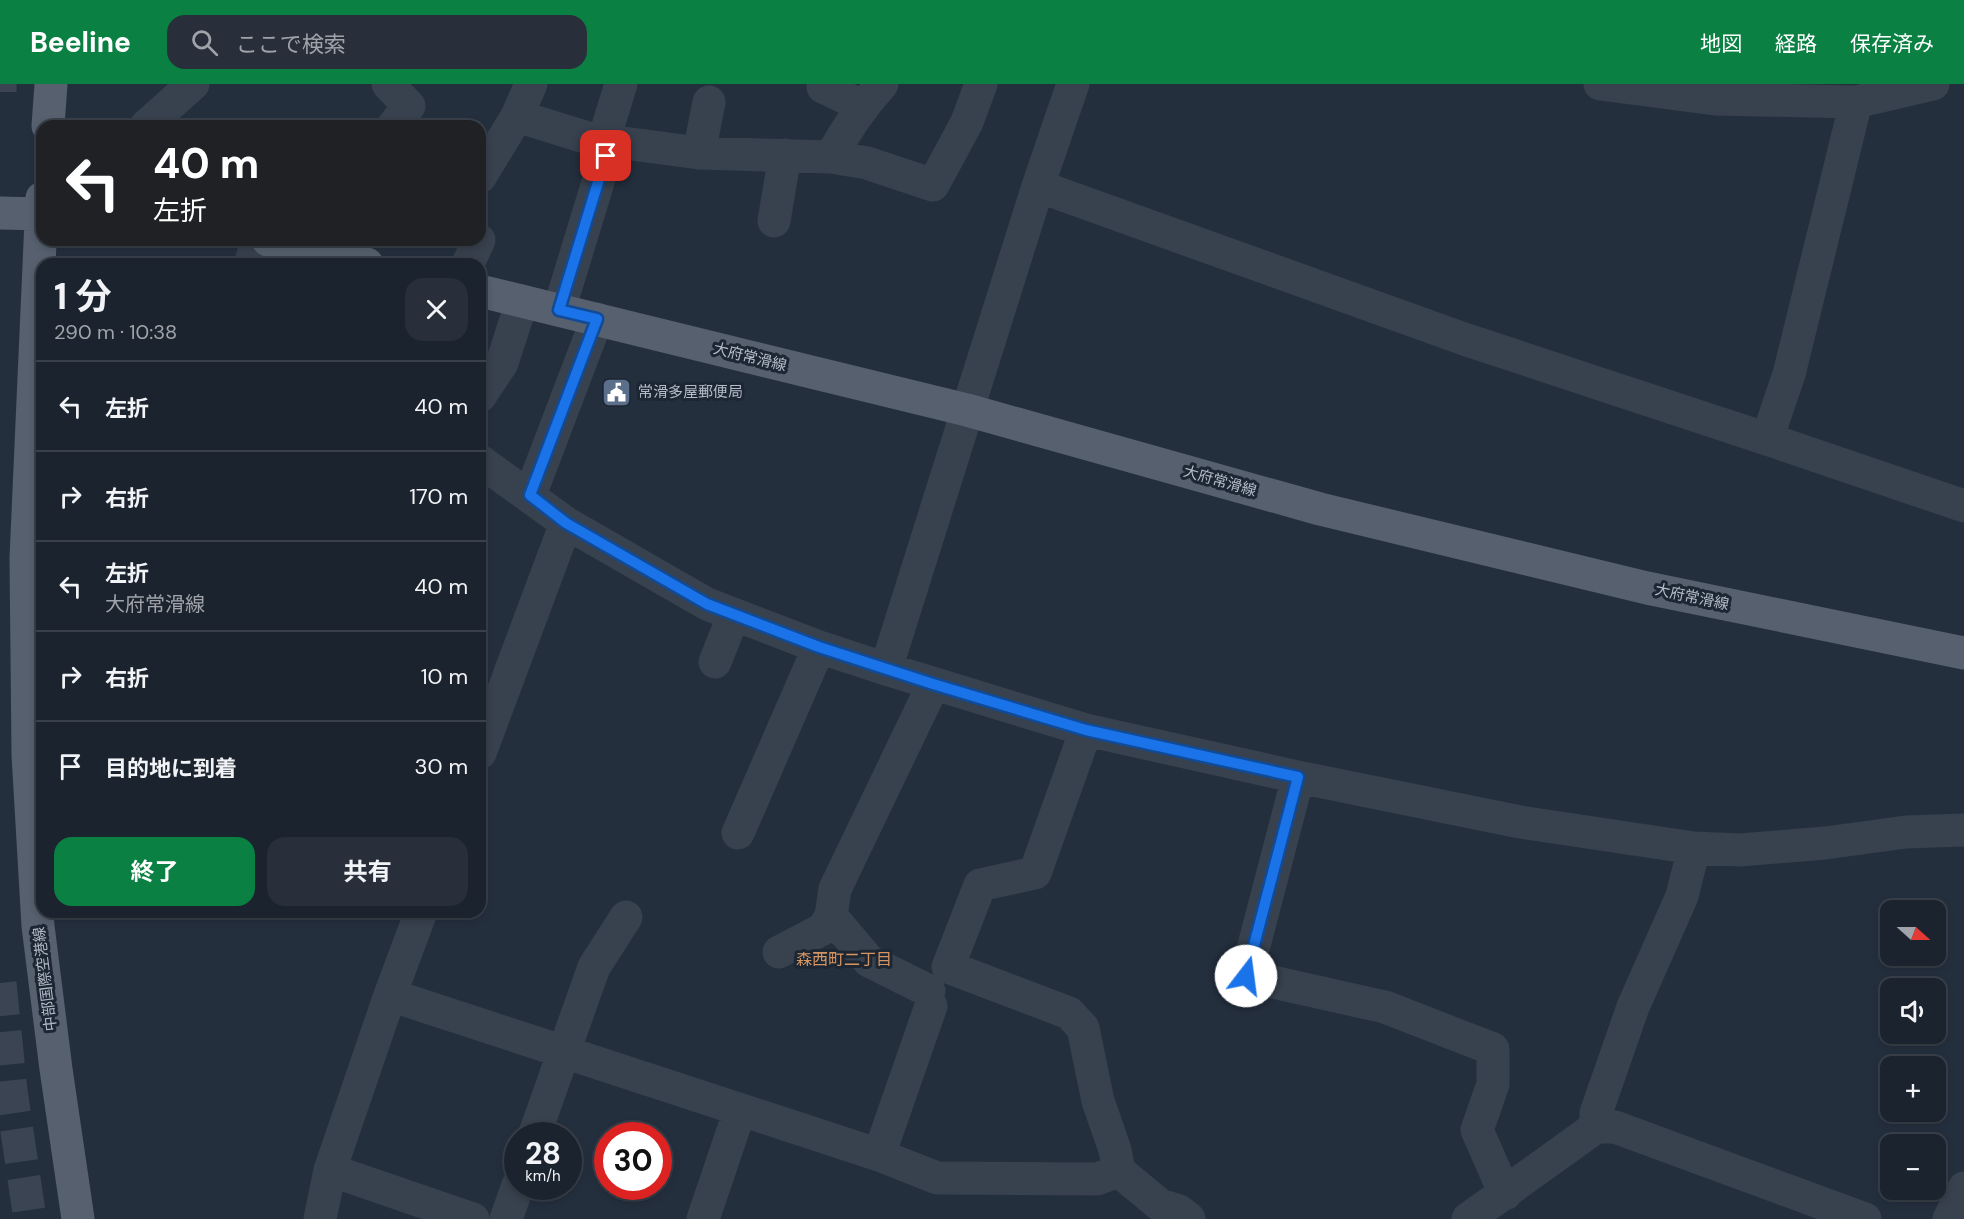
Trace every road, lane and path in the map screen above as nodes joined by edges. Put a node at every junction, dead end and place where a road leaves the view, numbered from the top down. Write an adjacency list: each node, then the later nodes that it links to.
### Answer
1 (51, 84): 15 (main road)
2 (193, 84): 16 (street)
3 (388, 84): 17 (street)
4 (531, 84): 14 (street)
5 (621, 84): 18 (street)
6 (981, 84): 21 (street)
7 (1073, 84): 23 (street)
8 (1600, 84): 13 (street)
9 (1933, 84): 13 (street)
10 (823, 87): 11 (street)
11 (872, 95): 21 (street)
12 (709, 102): 19 (street)
13 (1856, 102): 36 (street)
14 (518, 116): 18 (street); 22 (street)
15 (48, 120)
16 (153, 120)
17 (398, 120)
18 (604, 143): 19 (street); 31 (street)
19 (699, 153): 20 (street)
20 (785, 155): 21 (street); 26 (street)
21 (831, 158)
22 (486, 167)
23 (1038, 186): 35 (street); 36 (street)
24 (36, 210): 25 (main road)
25 (0, 213)
26 (774, 221)
27 (299, 246): 28 (main road)
28 (344, 258)
29 (486, 292): 30 (main road, 大府常滑線)
30 (522, 301): 31 (main road, 大府常滑線); 34 (street)
31 (559, 310): 32 (main road, 大府常滑線)
32 (597, 319): 35 (main road, 大府常滑線); 38 (street)
33 (36, 340): 49 (main road, 中部国際空港線)
34 (486, 387)
35 (967, 410): 43 (main road, 大府常滑線); 45 (street)
36 (1767, 439): 39 (street)
37 (486, 465): 38 (street)
38 (530, 495): 40 (street)
39 (1964, 506)
40 (566, 523): 41 (street); 48 (street)
41 (734, 614): 42 (street); 44 (street)
42 (819, 647): 45 (street); 53 (street)
43 (1964, 654)
44 (715, 662)
45 (886, 669): 46 (street)
46 (933, 684): 47 (street); 55 (street)
47 (1086, 730): 50 (street); 67 (street)
48 (486, 737)
49 (35, 755): 51 (main road, 中部国際空港線)
50 (1298, 777): 54 (street); 69 (street)
51 (36, 812)
52 (1964, 830): 54 (street)
53 (738, 833)
54 (1695, 848): 64 (street)
55 (831, 916): 59 (street); 65 (street)
56 (626, 917): 61 (street)
57 (38, 918): 71 (main road, 中部国際空港線)
58 (419, 918): 60 (street)
59 (779, 952)
60 (390, 994): 61 (street); 66 (street)
61 (563, 1052): 62 (street); 63 (street)
62 (740, 1110): 65 (street); 75 (street)
63 (539, 1122)
64 (1596, 1126): 69 (street); 78 (street)
65 (879, 1155): 67 (street)
66 (330, 1170): 72 (street); 73 (street)
67 (1119, 1171): 76 (street)
68 (1964, 1188): 79 (street)
69 (1505, 1194): 77 (street)
70 (513, 1200): 74 (street)
71 (78, 1219)
72 (320, 1219)
73 (473, 1219)
74 (506, 1219)
75 (703, 1219)
76 (1189, 1219)
77 (1468, 1219)
78 (1865, 1219)
79 (1949, 1219)

